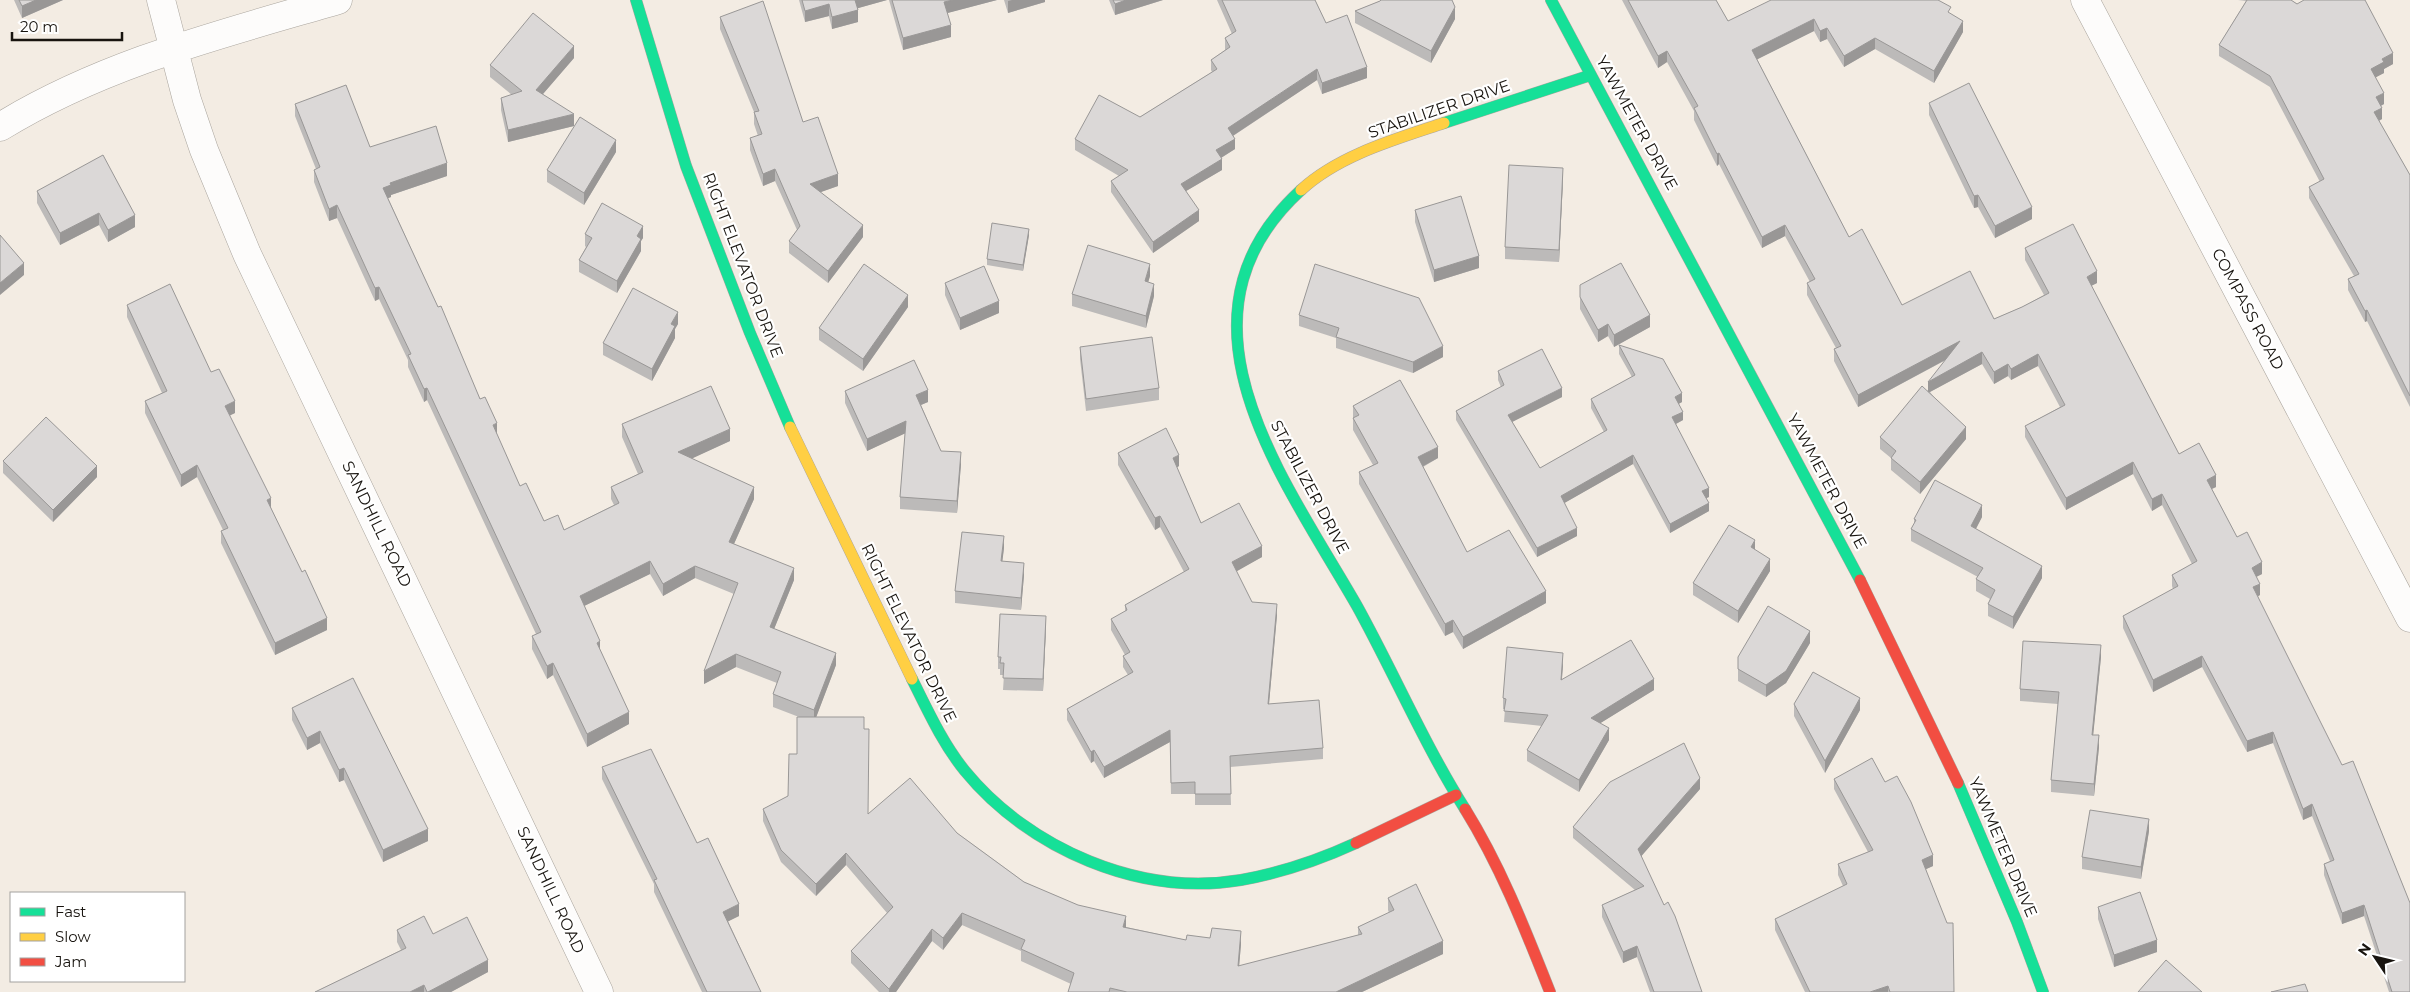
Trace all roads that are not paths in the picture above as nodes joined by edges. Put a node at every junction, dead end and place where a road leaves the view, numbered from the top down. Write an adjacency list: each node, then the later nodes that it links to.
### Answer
1 (161, 0): 6 (street, SANDHILL ROAD)
2 (338, 0): 6 (street)
3 (636, 0): 10 (street, RIGHT ELEVATOR DRIVE)
4 (1551, 0): 7 (street, YAWMETER DRIVE)
5 (2085, 0): 9 (street, COMPASS ROAD)
6 (175, 48): 8 (street); 11 (street, SANDHILL ROAD)
7 (1591, 75): 10 (street, STABILIZER DRIVE); 13 (street, YAWMETER DRIVE)
8 (0, 127)
9 (2410, 618)
10 (1456, 795): 12 (street, STABILIZER DRIVE)
11 (599, 992)
12 (1550, 992)
13 (2043, 992)

